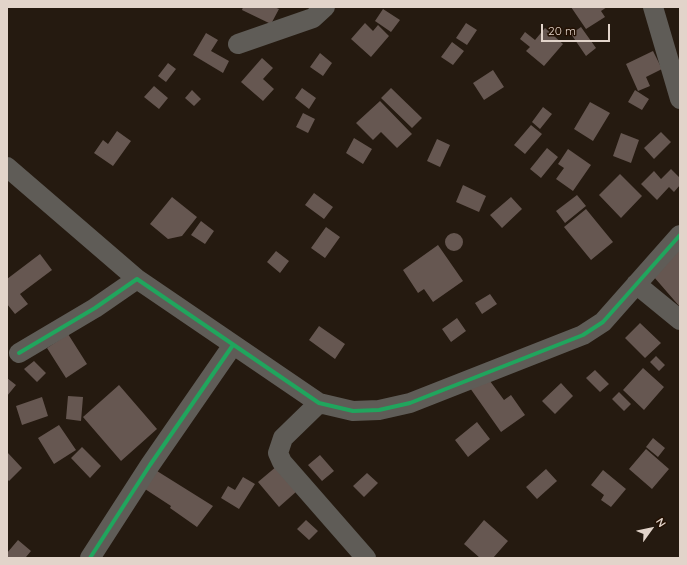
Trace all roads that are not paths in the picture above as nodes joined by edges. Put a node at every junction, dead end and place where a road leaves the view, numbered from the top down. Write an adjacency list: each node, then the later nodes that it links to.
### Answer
1 (325, 7): 3 (street)
2 (653, 7): 4 (street)
3 (238, 44)
4 (680, 99)
5 (7, 167): 7 (street)
6 (680, 235): 8 (street)
7 (137, 279): 10 (street); 11 (street)
8 (636, 284): 9 (street); 12 (street)
9 (680, 320)
10 (233, 345): 12 (street); 13 (street)
11 (19, 353)
12 (319, 403): 14 (street)
13 (90, 558)
14 (366, 558)

